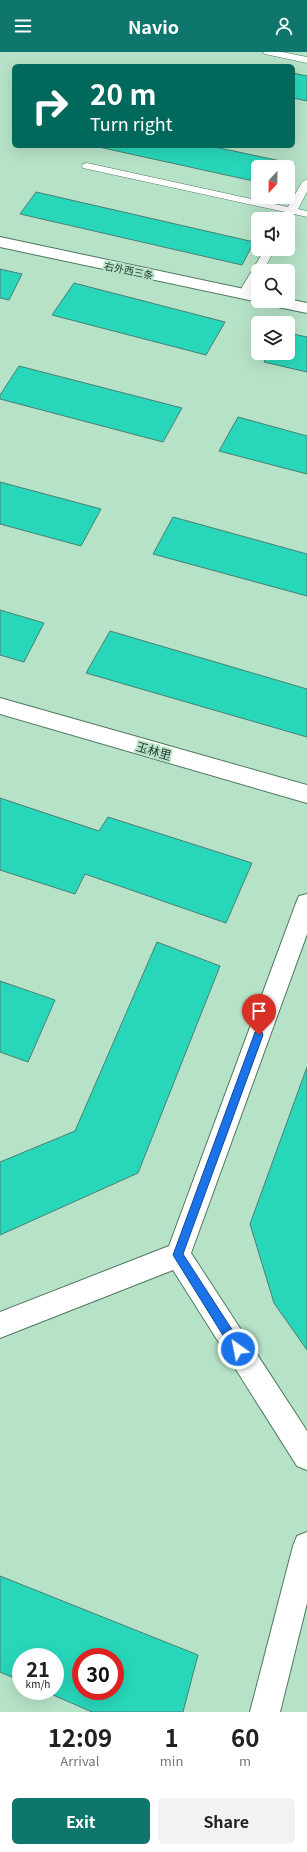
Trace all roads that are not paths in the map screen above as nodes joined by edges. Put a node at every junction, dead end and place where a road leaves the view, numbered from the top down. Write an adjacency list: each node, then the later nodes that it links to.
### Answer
1 (268, 52): 2 (lane)
2 (307, 60)
3 (87, 166): 5 (lane)
4 (307, 182): 6 (lane)
5 (277, 212)
6 (291, 212)
7 (307, 214): 8 (lane)
8 (295, 215)
9 (0, 242): 10 (street, 右外西三条)
10 (251, 296)
11 (295, 305): 12 (street)
12 (307, 308)
13 (0, 706): 14 (street, 玉林里)
14 (307, 794)
15 (307, 903): 16 (street)
16 (178, 1255): 17 (street); 18 (street)
17 (0, 1325)
18 (307, 1456)
19 (307, 1546): 20 (street)
20 (265, 1712)

